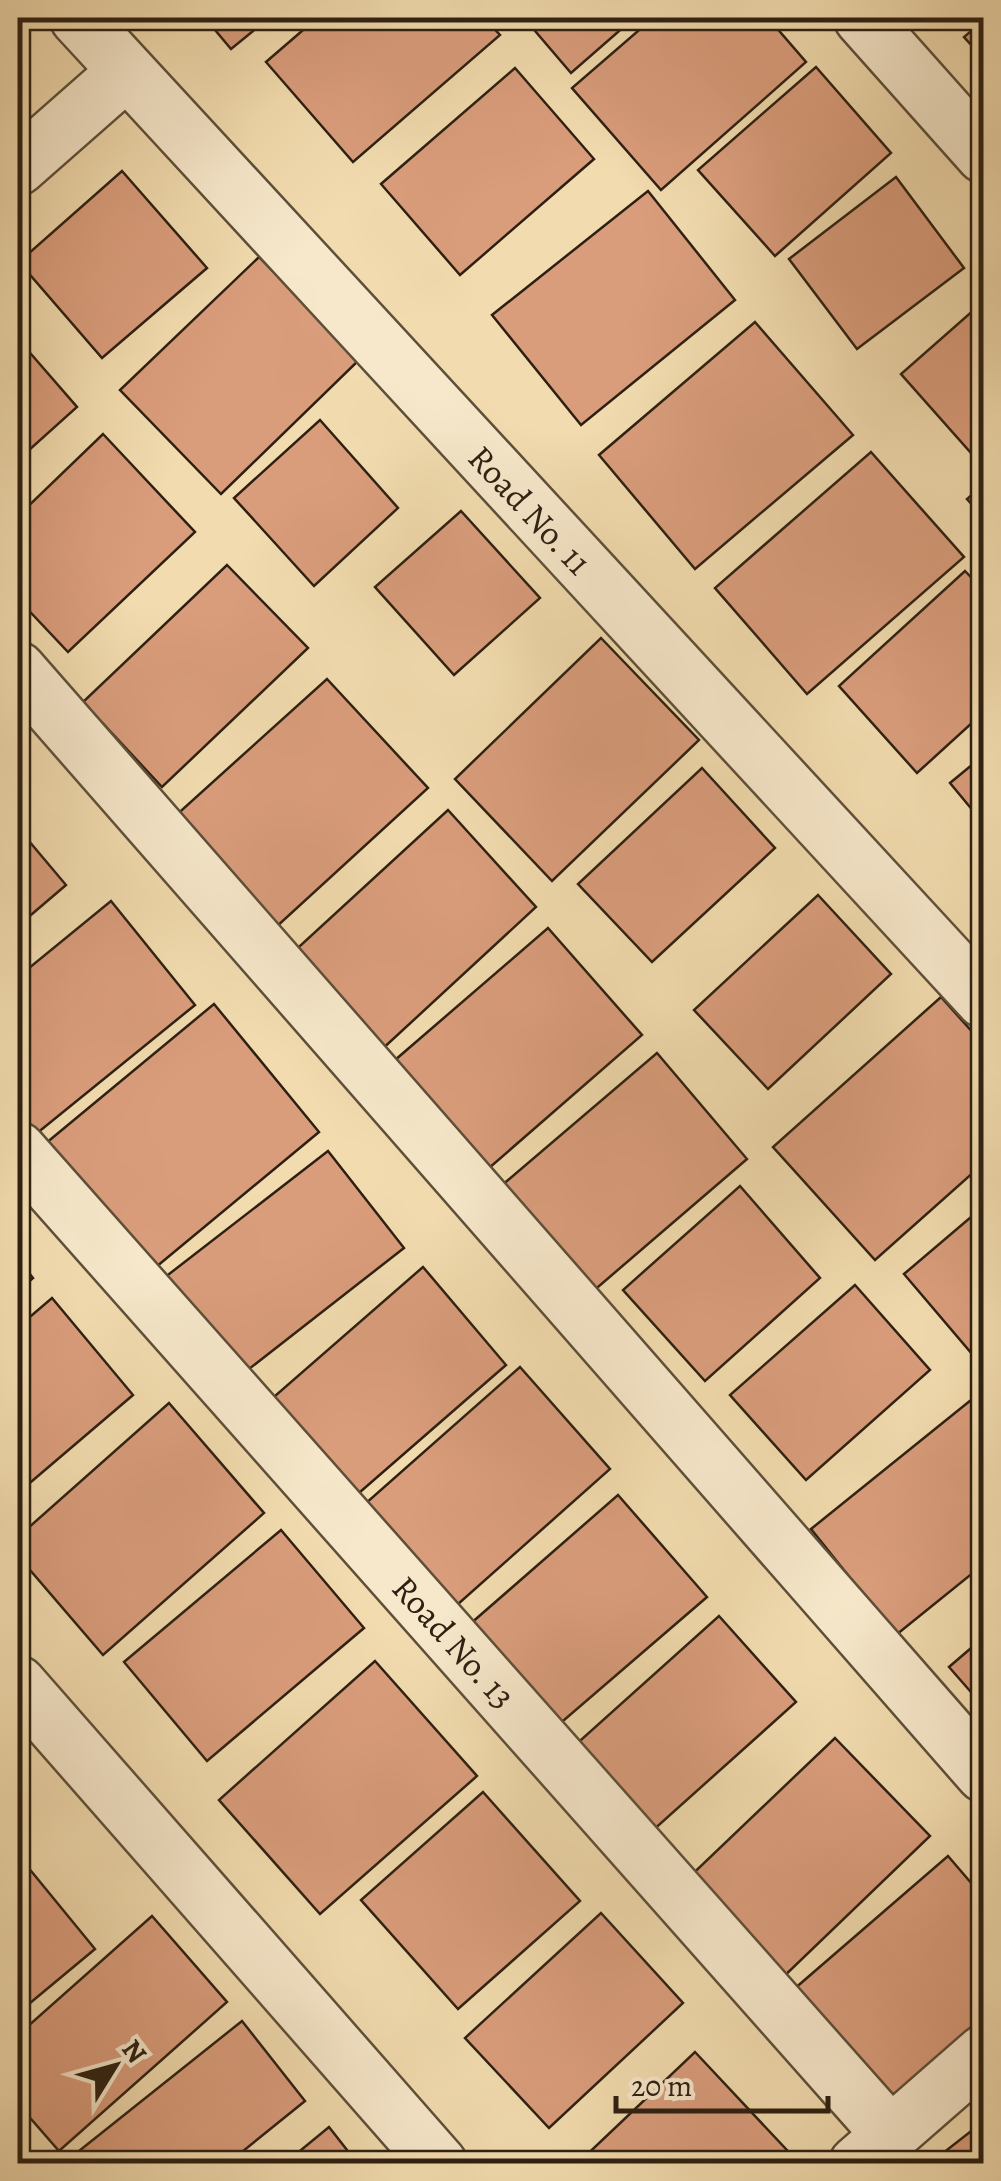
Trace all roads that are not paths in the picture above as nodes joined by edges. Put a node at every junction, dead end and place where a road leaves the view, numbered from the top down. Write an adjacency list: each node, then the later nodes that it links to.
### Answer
1 (78, 18): 3 (street, Road No. 11)
2 (862, 18): 4 (street)
3 (126, 72): 5 (street); 7 (street, Road No. 11)
4 (984, 155)
5 (18, 167)
6 (18, 670): 10 (street)
7 (984, 1000)
8 (18, 1150): 12 (street, Road No. 13)
9 (18, 1684): 13 (street)
10 (984, 1774)
11 (984, 2053): 12 (street)
12 (874, 2149)
13 (439, 2164)

